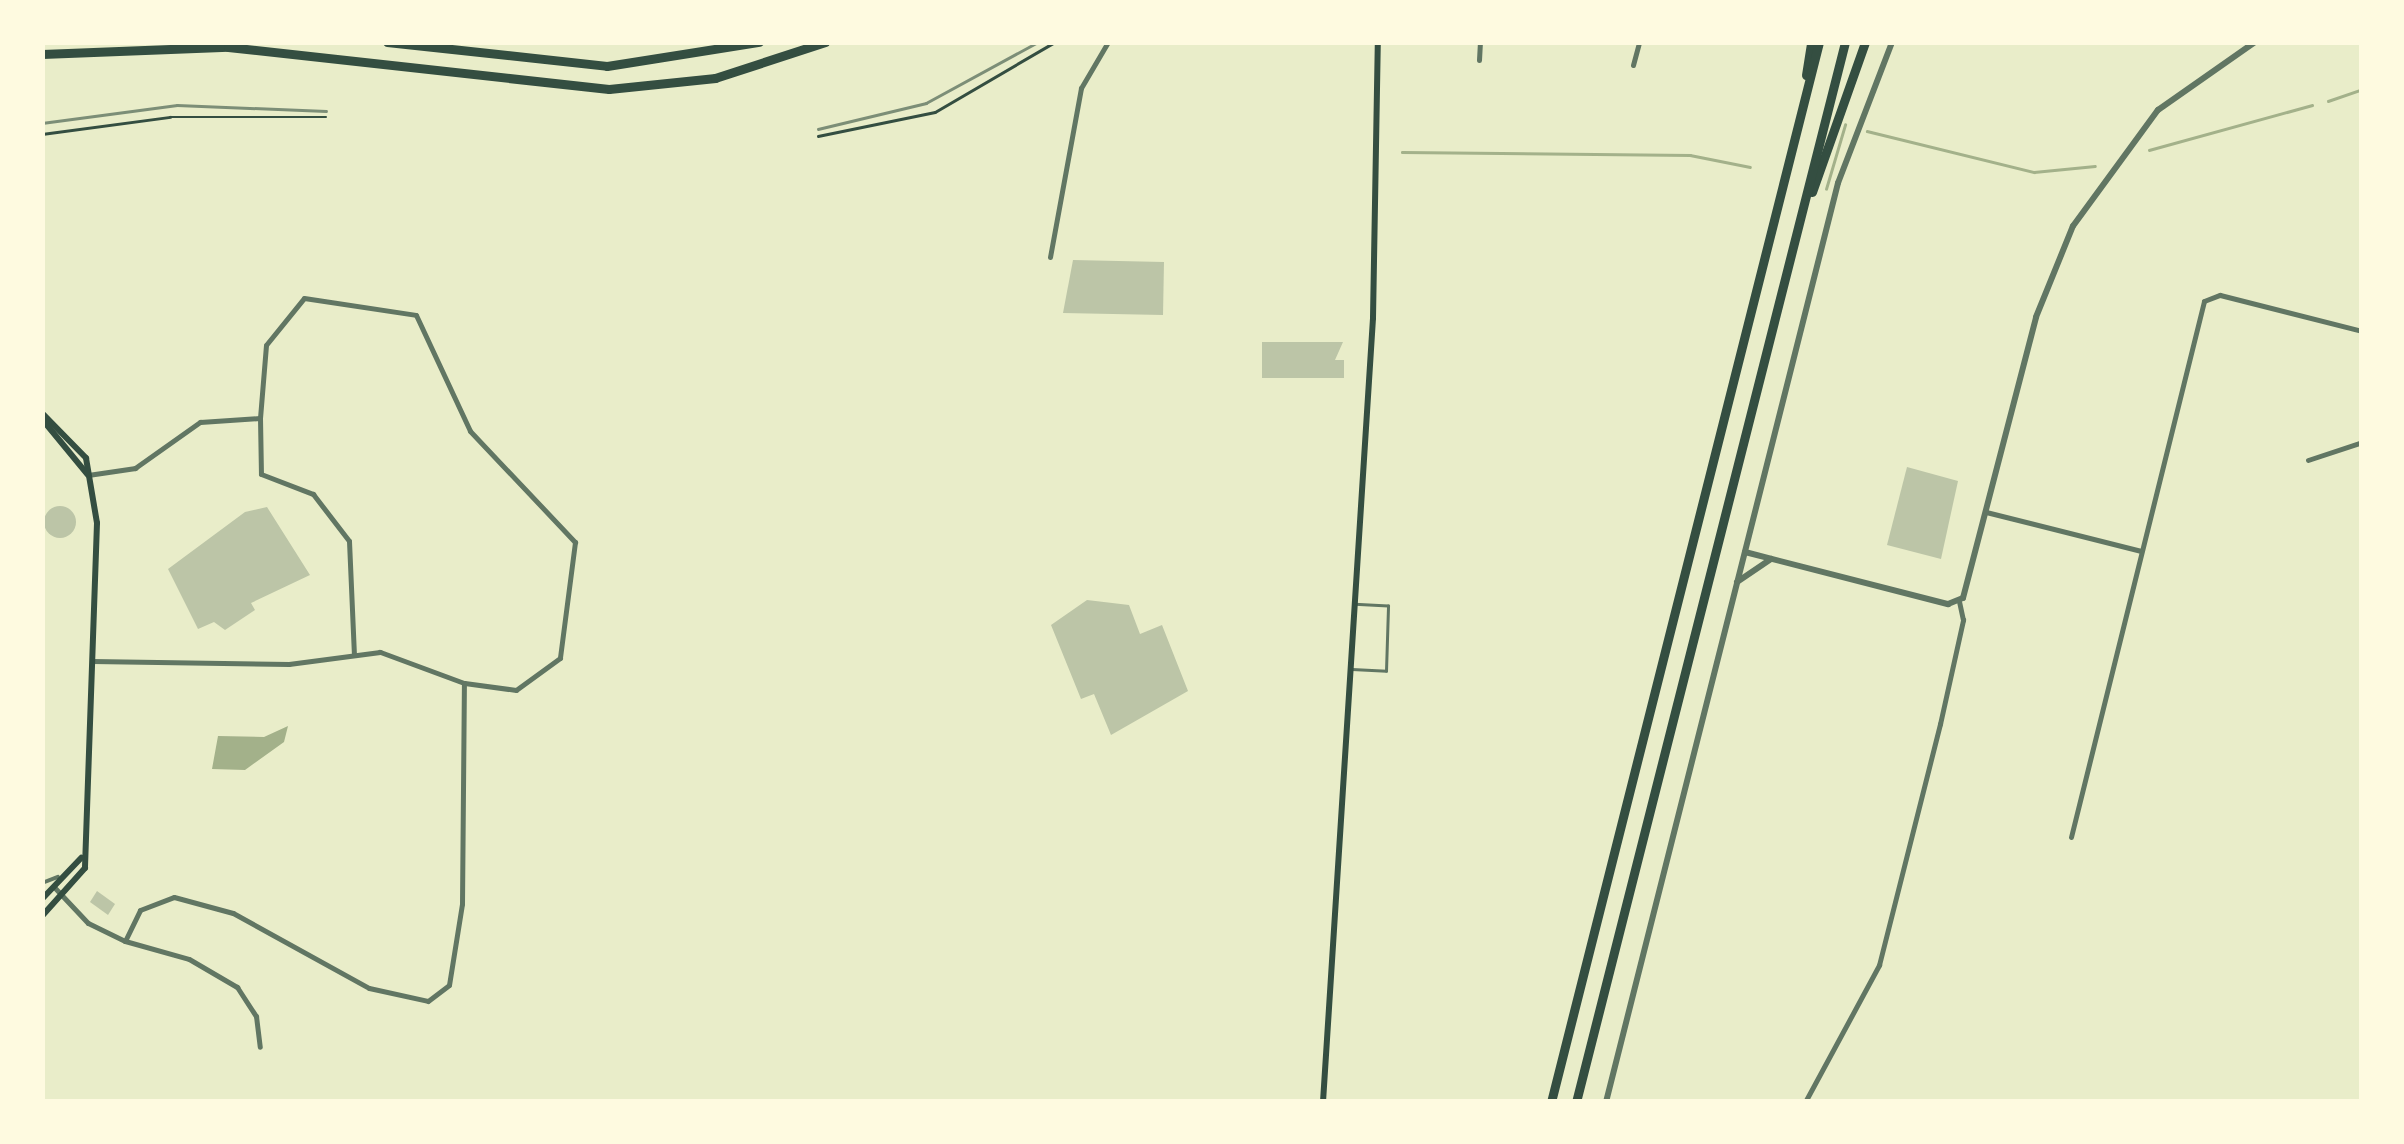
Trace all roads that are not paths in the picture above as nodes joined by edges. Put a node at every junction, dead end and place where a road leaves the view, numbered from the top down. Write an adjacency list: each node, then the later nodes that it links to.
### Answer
1 (387, 42): 2 (highway)
2 (759, 42)
3 (825, 42): 14 (highway)
4 (1108, 42): 19 (street)
5 (1378, 42): 32 (main road)
6 (1480, 42): 15 (street)
7 (1639, 42): 16 (street)
8 (1811, 42): 17 (highway)
9 (1819, 42): 17 (highway)
10 (1845, 42): 18 (highway)
11 (1865, 42): 18 (highway)
12 (1892, 42): 28 (street)
13 (2254, 42): 26 (street)
14 (42, 54)
15 (1478, 60)
16 (1634, 65)
17 (1793, 146): 48 (highway)
18 (1794, 242): 49 (highway)
19 (1050, 257)
20 (2362, 331): 27 (street)
21 (42, 416): 25 (main road)
22 (260, 418): 25 (street); 33 (street); 36 (street)
23 (2362, 442): 24 (street)
24 (2308, 460)
25 (88, 475): 34 (main road)
26 (1986, 512): 27 (street); 31 (street)
27 (2141, 551): 37 (street)
28 (1744, 552): 29 (street); 30 (street)
29 (1770, 558): 30 (street); 31 (street)
30 (1737, 582): 50 (street)
31 (1959, 602): 51 (street)
32 (1355, 604): 35 (main road); 35 (lane)
33 (354, 654): 34 (street); 36 (street)
34 (92, 661): 38 (main road)
35 (1351, 669): 47 (main road)
36 (464, 684): 45 (street)
37 (2071, 837)
38 (81, 858): 41 (main road); 42 (main road)
39 (58, 877): 40 (street)
40 (42, 883)
41 (55, 888): 42 (street); 43 (main road)
42 (65, 898): 44 (main road); 45 (street)
43 (42, 899)
44 (42, 916)
45 (125, 941): 46 (street)
46 (260, 1047)
47 (1323, 1102)
48 (1550, 1102)
49 (1576, 1102)
50 (1606, 1102)
51 (1804, 1102)

